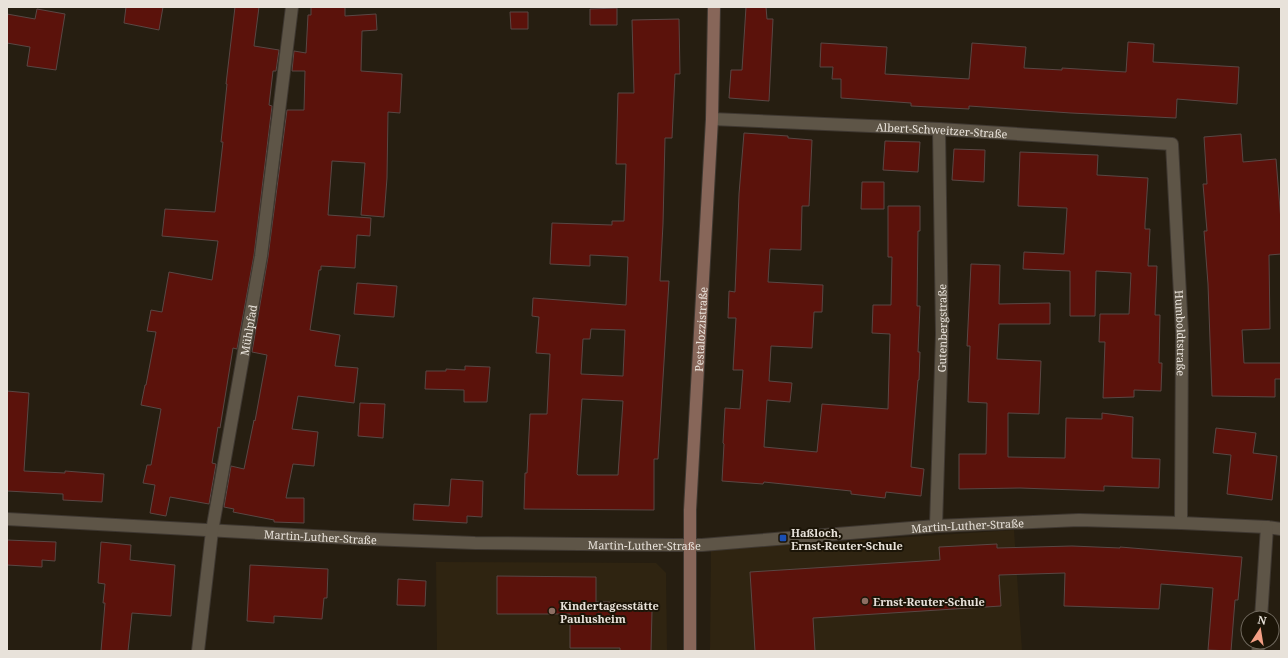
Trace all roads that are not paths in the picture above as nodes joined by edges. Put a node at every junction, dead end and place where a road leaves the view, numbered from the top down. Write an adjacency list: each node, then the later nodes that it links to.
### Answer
1 (292, 7): 11 (street, Mühlpfad)
2 (714, 7): 3 (main road, Pestalozzistraße)
3 (712, 119): 4 (street, Albert-Schweitzer-Straße); 12 (main road, Pestalozzistraße)
4 (939, 129): 5 (street, Albert-Schweitzer-Straße); 8 (street, Gutenbergstraße)
5 (1172, 144): 7 (street, Humboldtstraße)
6 (7, 520): 11 (street, Martin-Luther-Straße)
7 (1181, 522): 8 (street, Martin-Luther-Straße); 9 (street, Martin-Luther-Straße)
8 (936, 526): 12 (street, Martin-Luther-Straße)
9 (1267, 527): 10 (street, Martin-Luther-Straße); 13 (street)
10 (1281, 529)
11 (212, 531): 12 (street, Martin-Luther-Straße); 14 (street, Mühlpfad)
12 (690, 545): 15 (main road, Pestalozzistraße)
13 (1262, 610)
14 (198, 651)
15 (690, 651)

